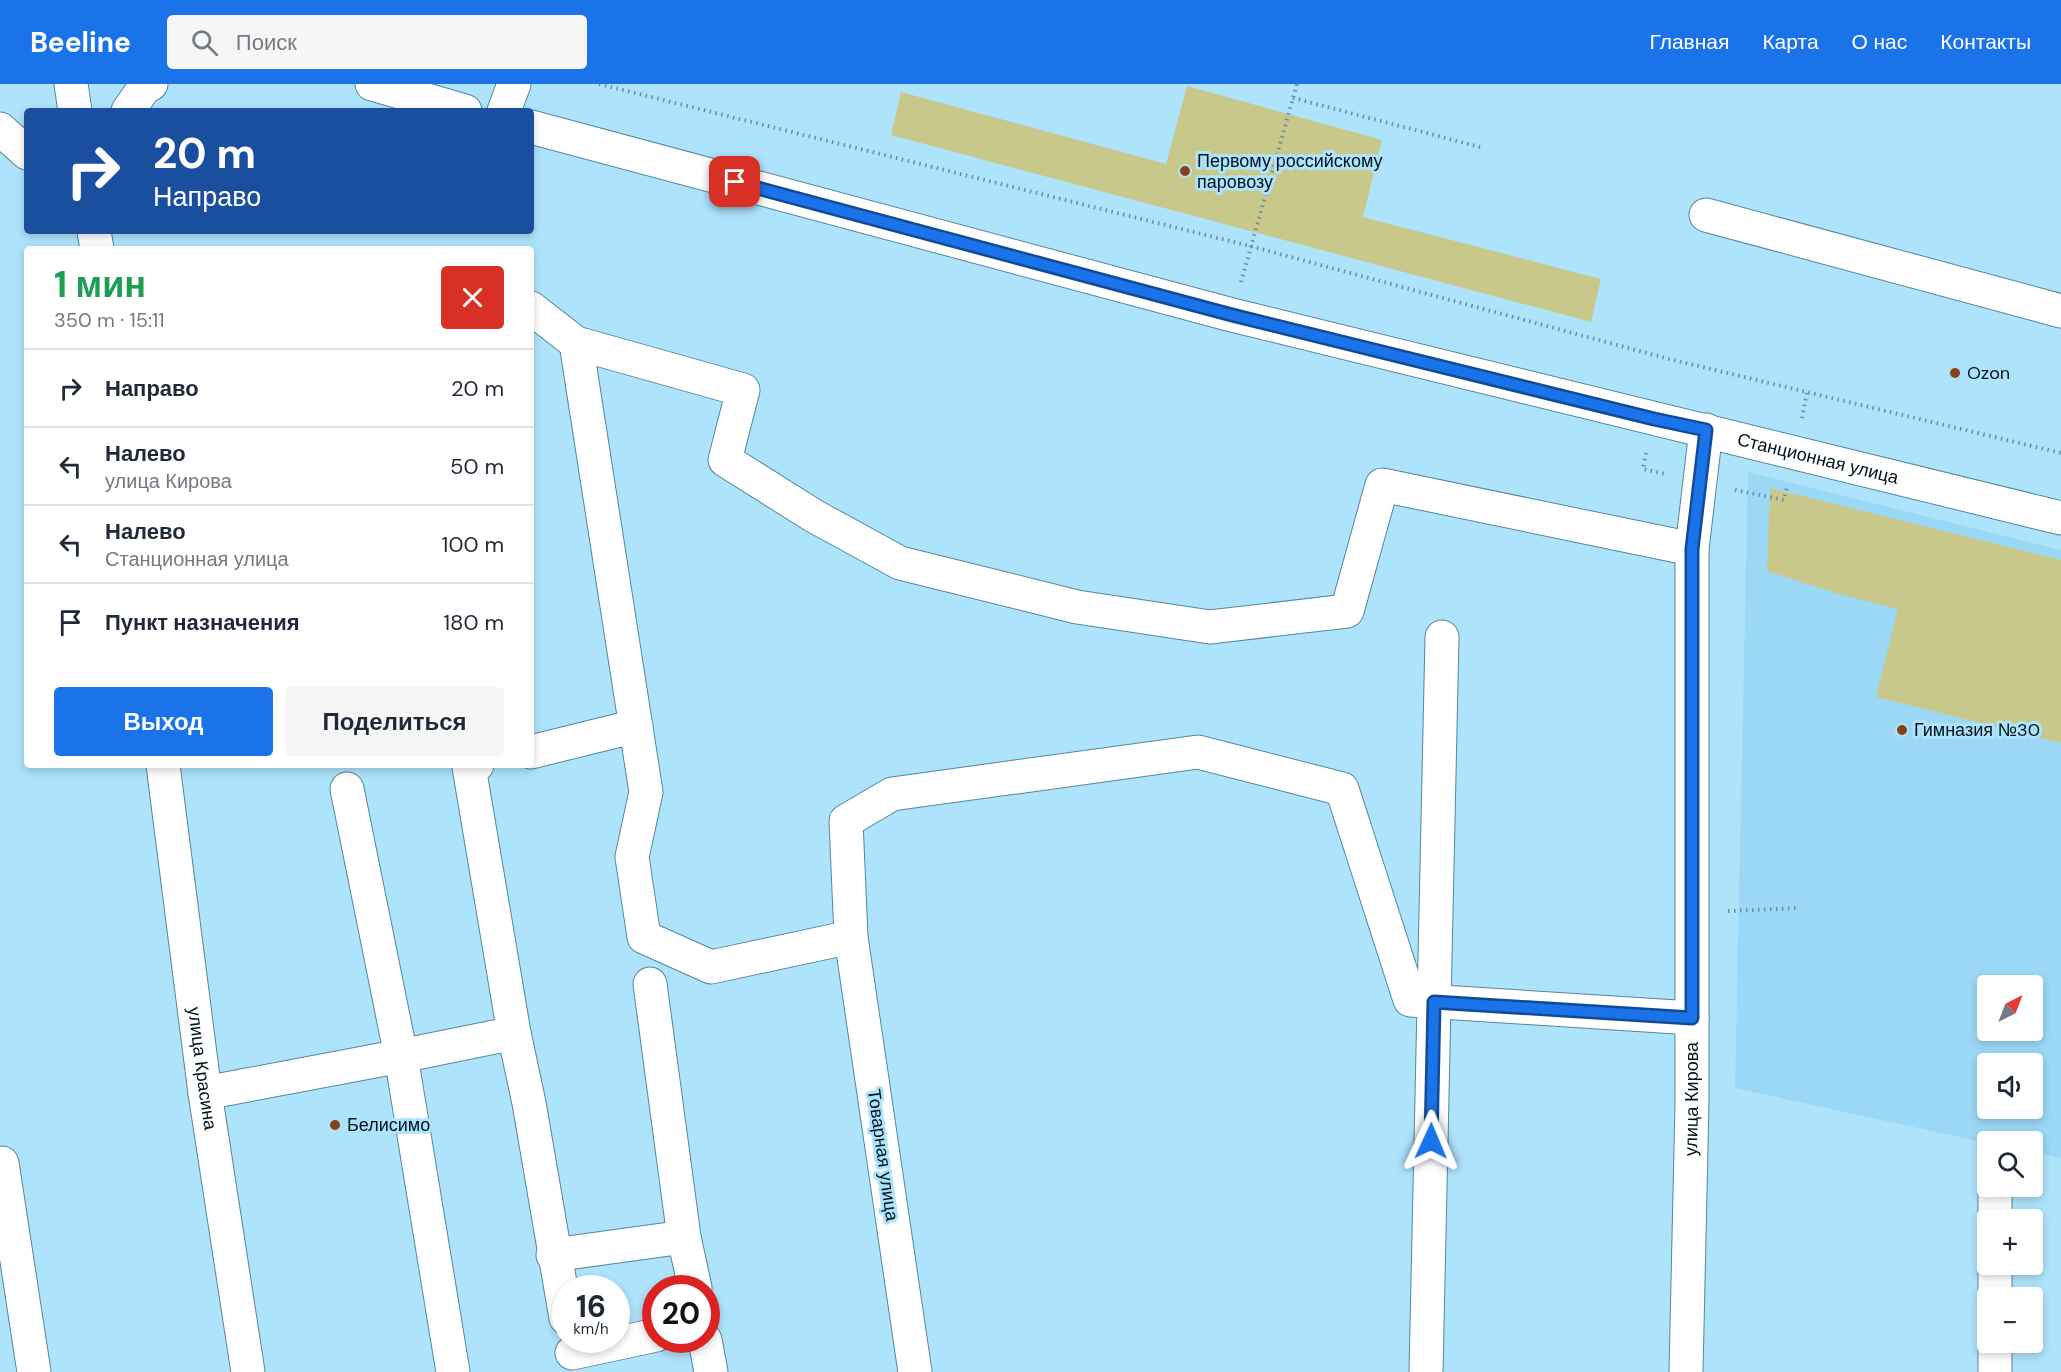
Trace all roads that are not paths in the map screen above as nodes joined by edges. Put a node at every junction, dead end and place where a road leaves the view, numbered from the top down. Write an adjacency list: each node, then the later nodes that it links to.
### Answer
1 (71, 84): 5 (main road)
2 (151, 84): 6 (main road)
3 (372, 84): 7 (main road)
4 (514, 84): 8 (main road)
5 (75, 108)
6 (130, 108)
7 (455, 108)
8 (505, 108)
9 (534, 128): 16 (main road, Станционная улица)
10 (0, 129): 11 (main road)
11 (24, 150)
12 (1706, 215): 14 (main road)
13 (534, 310): 15 (main road)
14 (2061, 311)
15 (576, 343): 18 (main road); 20 (main road)
16 (1706, 430): 17 (main road, Станционная улица); 18 (main road, улица Кирова)
17 (2061, 518)
18 (1692, 549): 28 (main road, улица Кирова)
19 (1442, 637): 27 (main road)
20 (636, 726): 21 (main road); 25 (main road)
21 (534, 751)
22 (163, 768): 31 (main road, улица Красина)
23 (469, 768): 29 (main road)
24 (347, 789): 30 (main road)
25 (851, 937): 27 (main road, Товарная улица); 45 (main road, Товарная улица)
26 (650, 984): 33 (main road)
27 (1434, 1002): 28 (main road); 46 (main road)
28 (1692, 1018): 47 (main road, улица Кирова)
29 (514, 1033): 30 (main road); 34 (main road)
30 (401, 1056): 31 (main road); 43 (main road)
31 (205, 1093): 42 (main road, улица Красина)
32 (2, 1163): 41 (main road)
33 (684, 1237): 34 (main road); 36 (main road)
34 (553, 1255): 35 (main road)
35 (557, 1275)
36 (692, 1275)
37 (642, 1338): 40 (main road)
38 (707, 1353): 44 (main road)
39 (1995, 1353): 48 (main road)
40 (572, 1355)
41 (34, 1372)
42 (248, 1372)
43 (453, 1372)
44 (711, 1372)
45 (915, 1372)
46 (1426, 1372)
47 (1686, 1372)
48 (1995, 1372)

